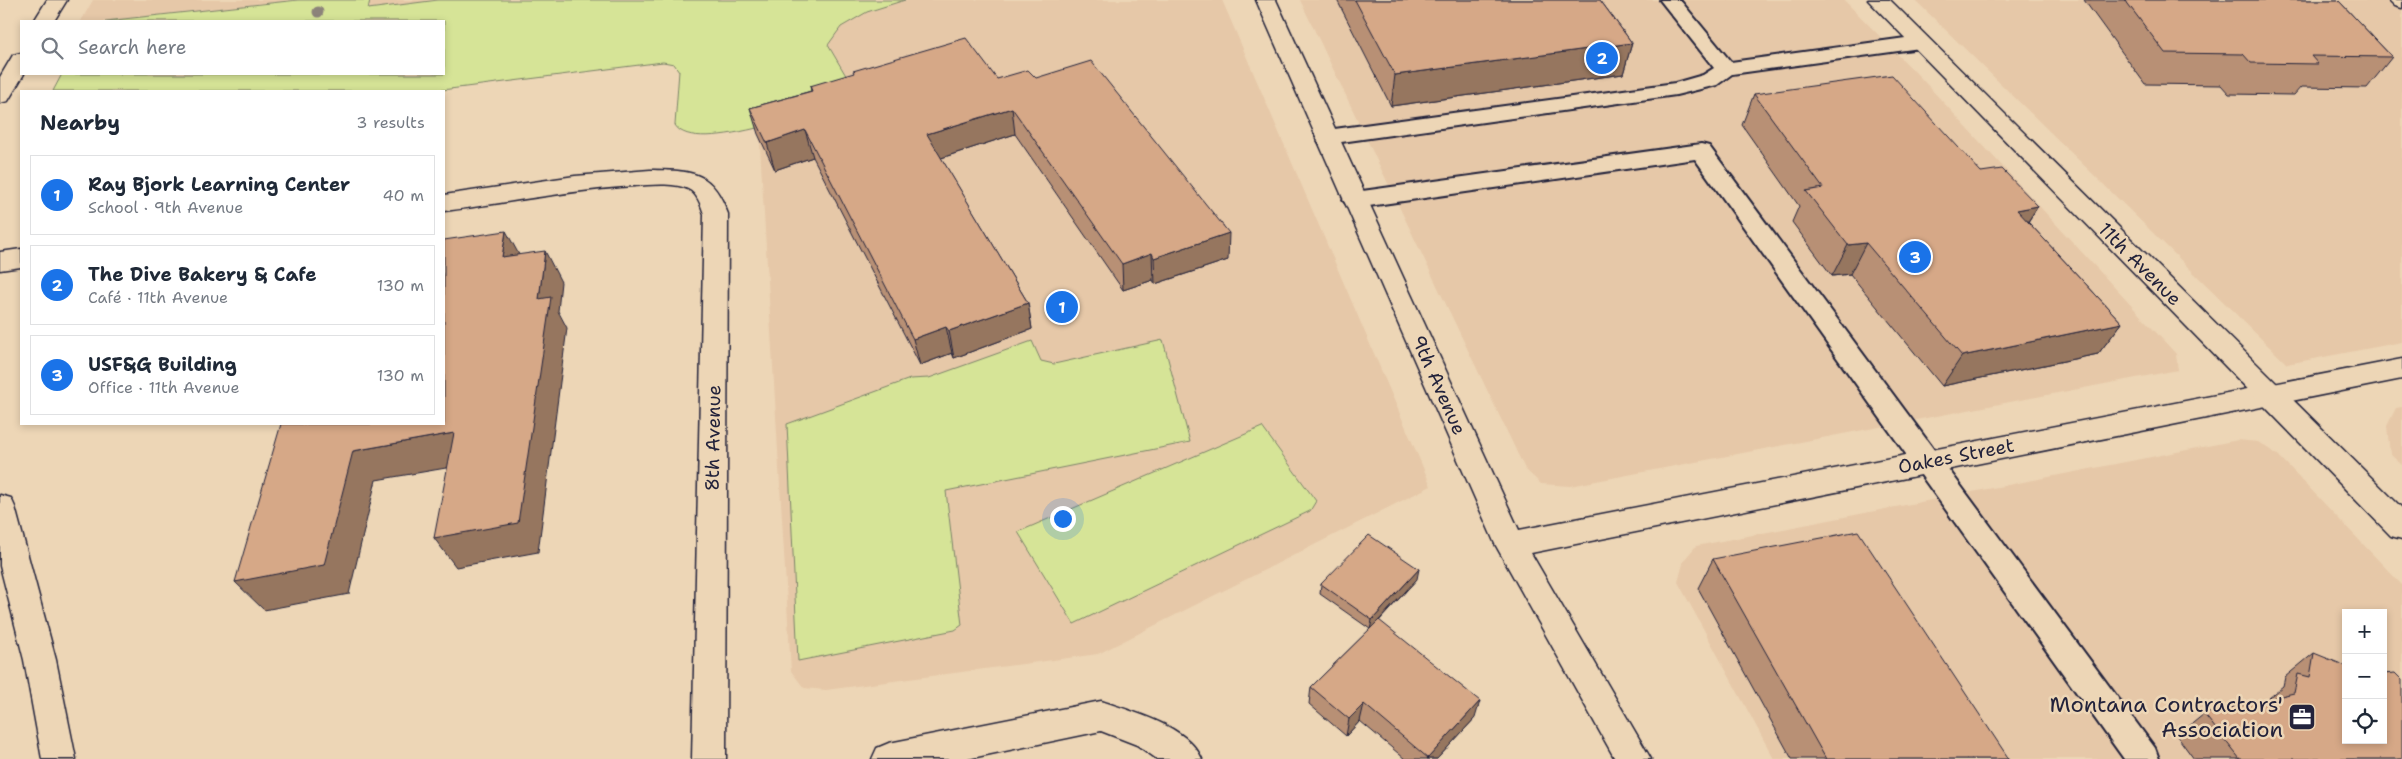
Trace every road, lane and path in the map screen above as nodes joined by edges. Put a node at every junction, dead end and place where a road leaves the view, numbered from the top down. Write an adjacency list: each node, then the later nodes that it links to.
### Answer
1 (57, 0): 5 (main road)
2 (1266, 0): 10 (main road, 9th Avenue)
3 (1670, 0): 8 (lane)
4 (1878, 0): 6 (main road, 11th Avenue)
5 (45, 20)
6 (1920, 42): 8 (lane); 16 (main road, 11th Avenue)
7 (20, 62): 9 (main road)
8 (1726, 69): 10 (lane)
9 (0, 96)
10 (1328, 137): 11 (main road, 9th Avenue)
11 (1355, 200): 17 (lane); 20 (main road, 9th Avenue)
12 (445, 202): 22 (main road, 8th Avenue)
13 (20, 258): 14 (main road)
14 (0, 261)
15 (2402, 369): 16 (main road, Oakes Street)
16 (2270, 394): 17 (main road, Oakes Street); 19 (main road, 11th Avenue)
17 (1926, 462): 20 (main road, Oakes Street); 26 (lane)
18 (0, 507): 21 (main road)
19 (2402, 527)
20 (1510, 544): 25 (main road, 9th Avenue)
21 (59, 759)
22 (709, 759)
23 (889, 759): 24 (main road)
24 (1185, 759)
25 (1634, 759)
26 (2143, 759)

